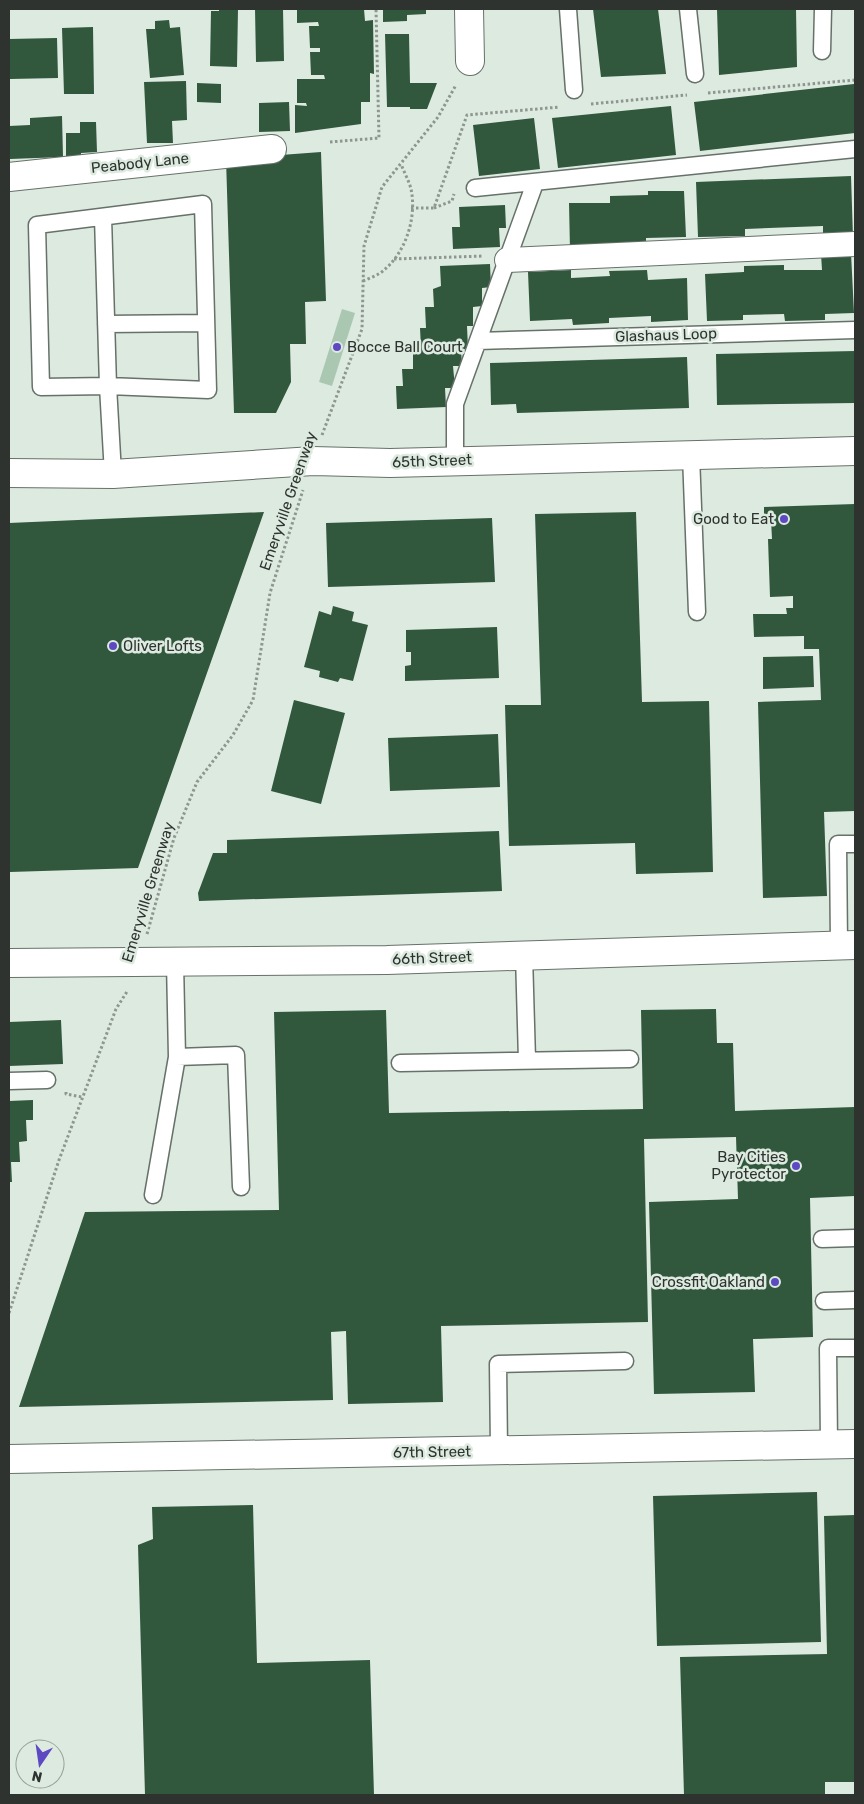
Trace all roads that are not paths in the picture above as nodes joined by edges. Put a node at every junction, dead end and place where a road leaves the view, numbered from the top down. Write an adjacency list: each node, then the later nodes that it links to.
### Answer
1 (469, 9): 6 (street)
2 (568, 9): 8 (lane)
3 (688, 9): 7 (lane)
4 (823, 9): 5 (lane)
5 (822, 50)
6 (470, 60)
7 (695, 74)
8 (574, 90)
9 (272, 149): 11 (street, Peabody Lane)
10 (855, 149): 12 (lane)
11 (9, 177)
12 (535, 183): 13 (lane); 16 (lane)
13 (475, 188)
14 (103, 216): 17 (lane); 18 (lane); 21 (lane)
15 (855, 244): 16 (street)
16 (507, 260): 20 (lane)
17 (206, 323): 18 (lane); 21 (lane)
18 (106, 324): 21 (lane)
19 (855, 330): 20 (lane, Glashaus Loop)
20 (478, 341): 24 (lane)
21 (108, 386): 26 (lane)
22 (855, 451): 23 (street, 65th Street)
23 (691, 455): 24 (street, 65th Street); 27 (lane)
24 (455, 461): 26 (street, 65th Street)
25 (9, 473): 26 (street, 65th Street)
26 (113, 474)
27 (696, 612)
28 (855, 844): 29 (lane)
29 (847, 945): 30 (street, 66th Street)
30 (524, 956): 31 (street, 66th Street); 35 (lane)
31 (175, 962): 32 (street, 66th Street); 33 (lane)
32 (9, 963)
33 (177, 1057): 39 (lane); 40 (lane)
34 (630, 1059): 35 (lane)
35 (527, 1060): 36 (lane)
36 (400, 1063)
37 (47, 1080): 38 (lane)
38 (9, 1081)
39 (241, 1187)
40 (154, 1195)
41 (855, 1238): 42 (lane)
42 (822, 1240)
43 (855, 1300): 44 (lane)
44 (824, 1301)
45 (855, 1348): 47 (lane)
46 (624, 1361): 48 (lane)
47 (842, 1444): 48 (street, 67th Street)
48 (499, 1450): 49 (street, 67th Street)
49 (9, 1459)

